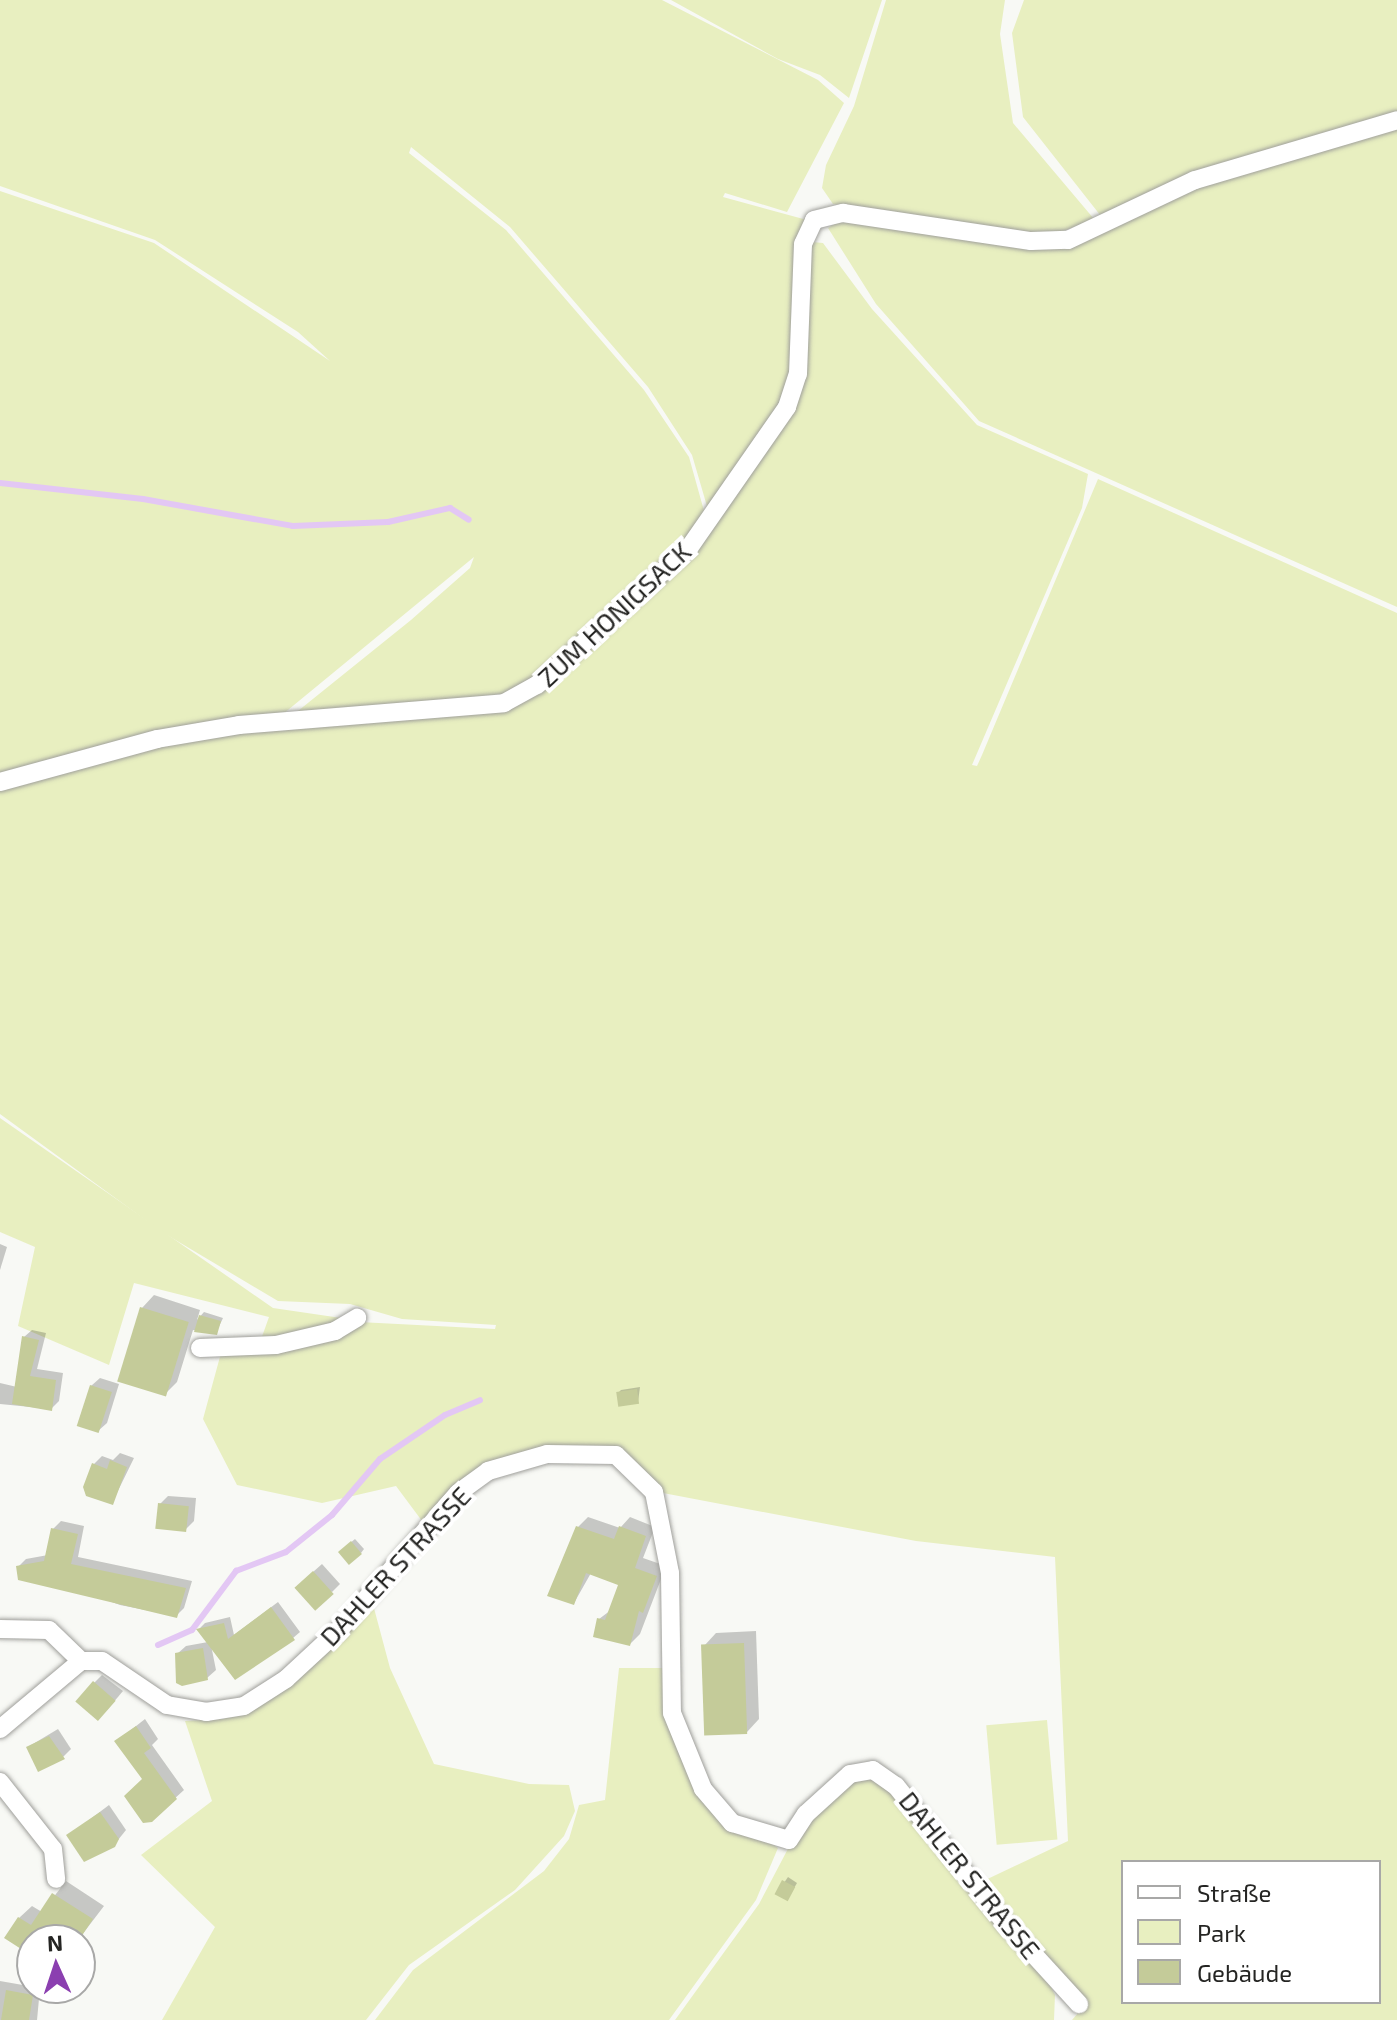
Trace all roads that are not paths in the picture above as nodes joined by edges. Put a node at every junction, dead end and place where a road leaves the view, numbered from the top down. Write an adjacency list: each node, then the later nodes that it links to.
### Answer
1 (1397, 120): 2 (street, ZUM HONIGSACK)
2 (0, 782)
3 (357, 1318): 4 (street)
4 (200, 1348)
5 (0, 1629): 6 (street, DAHLER STRASSE)
6 (81, 1661): 7 (street); 10 (street, DAHLER STRASSE)
7 (0, 1729)
8 (0, 1782): 9 (street)
9 (56, 1879)
10 (1079, 2004)

